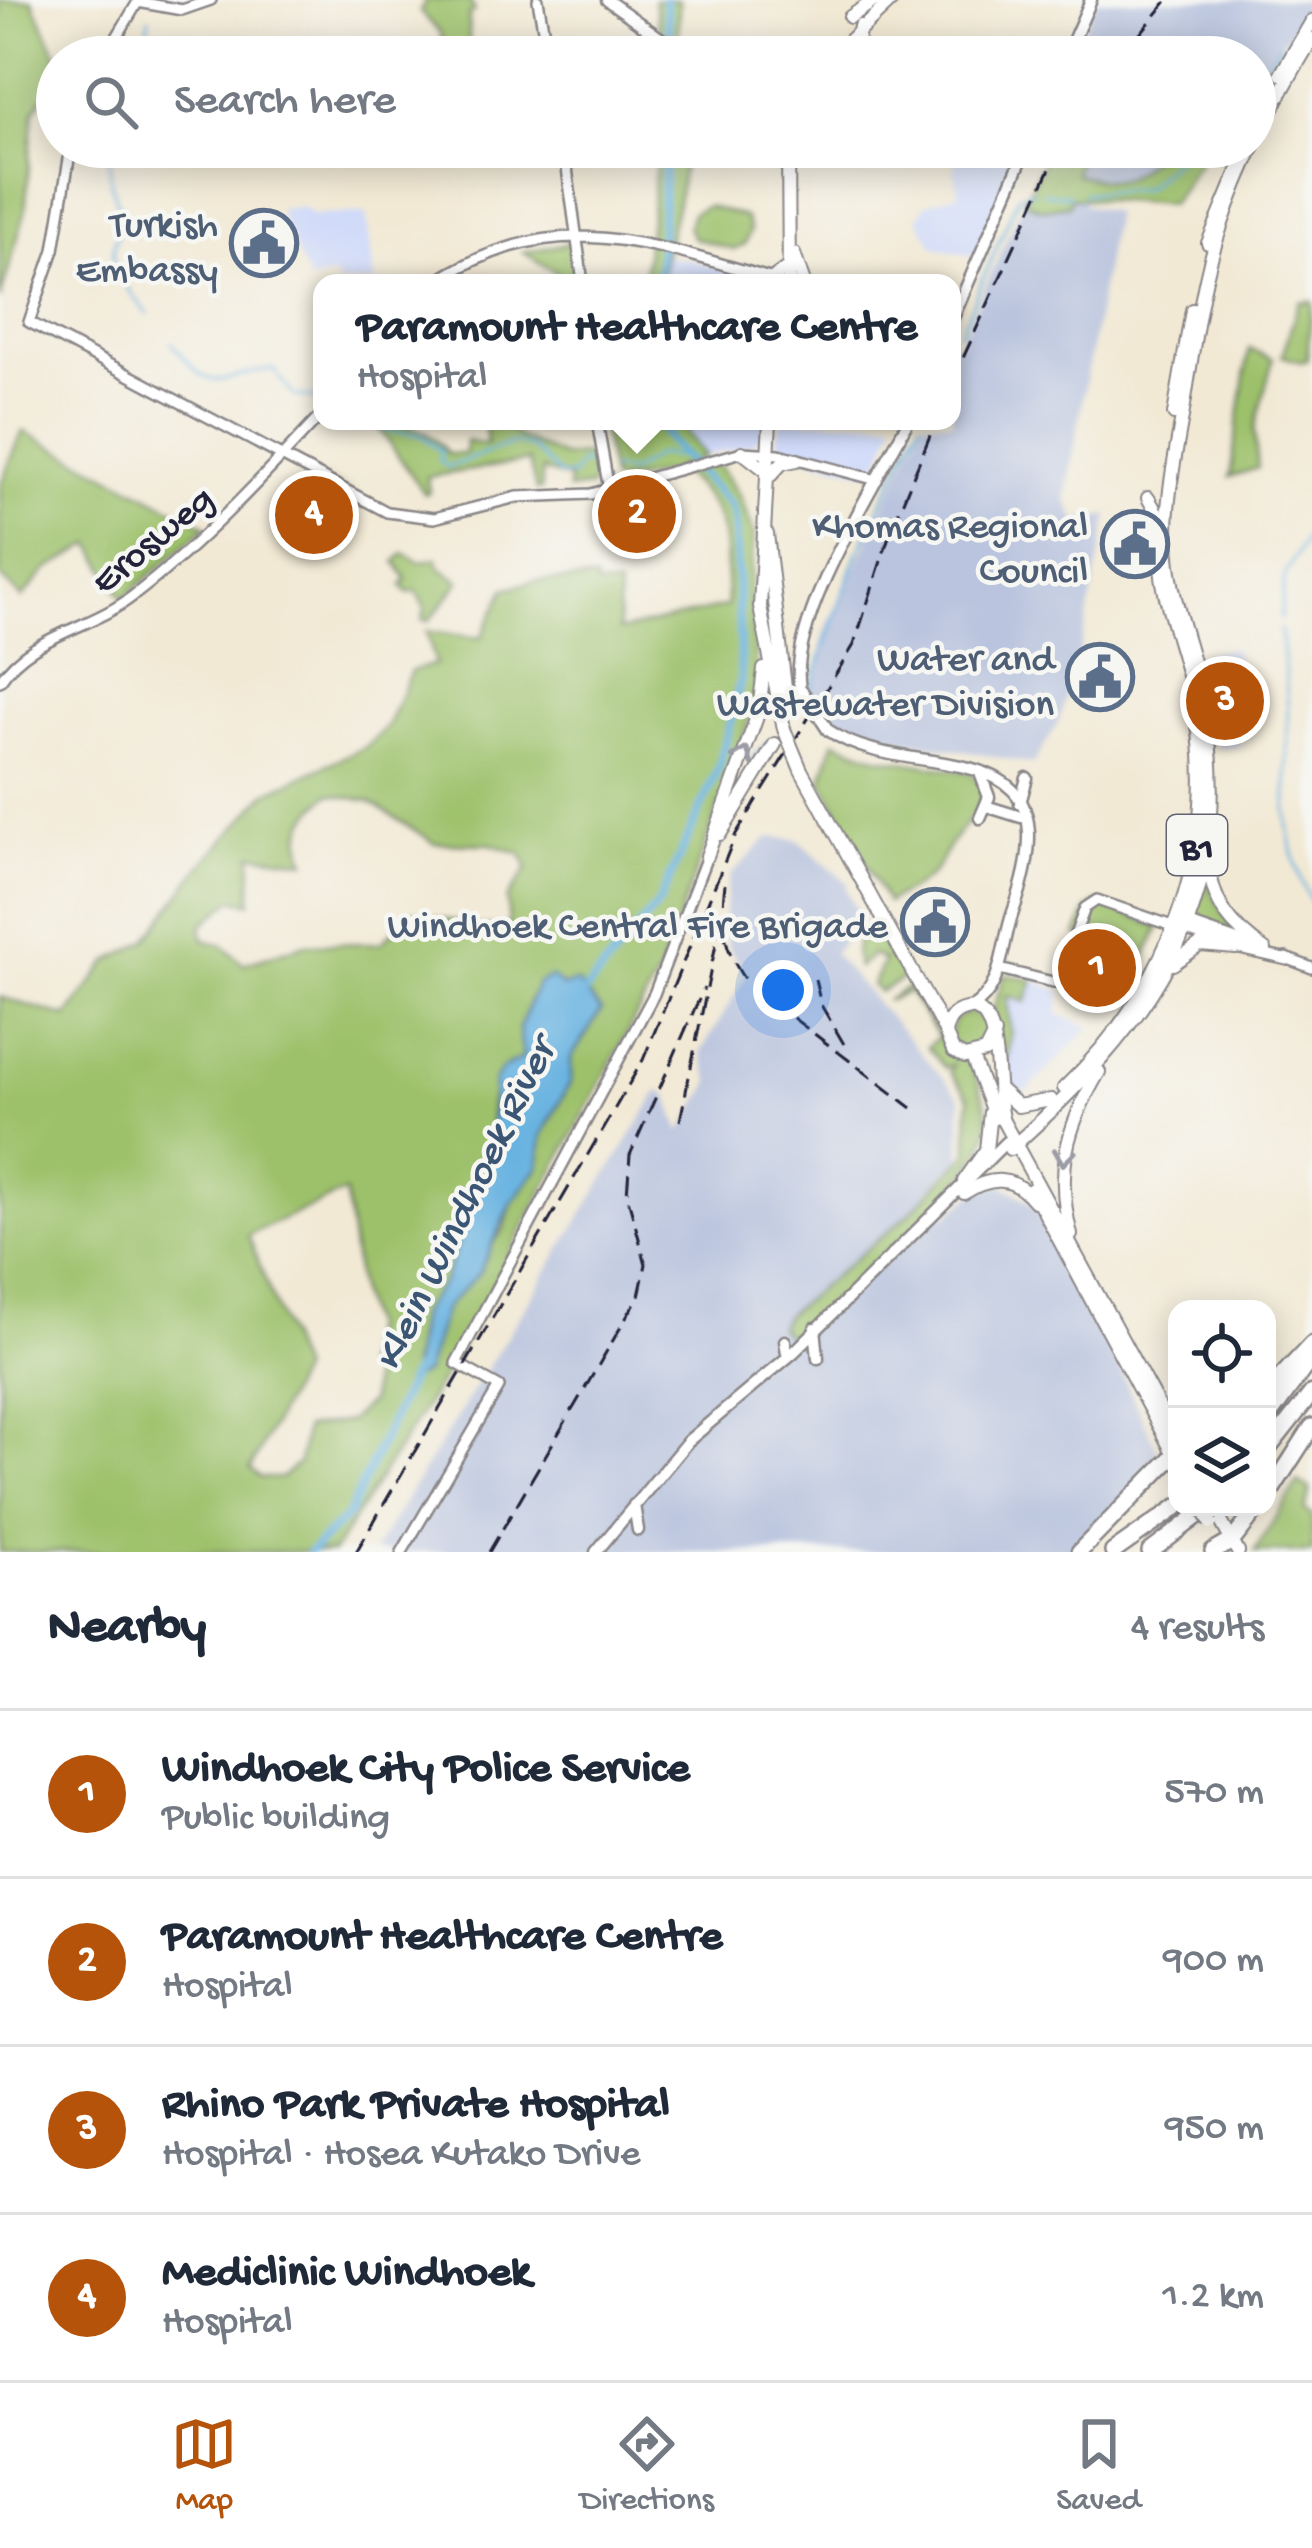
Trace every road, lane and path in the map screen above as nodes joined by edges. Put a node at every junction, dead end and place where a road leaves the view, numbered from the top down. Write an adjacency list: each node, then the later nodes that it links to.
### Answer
1 (211, 0): 7 (street)
2 (538, 0): 11 (street)
3 (607, 0): 12 (main road)
4 (878, 0): 8 (main road); 14 (main road)
5 (892, 0): 8 (main road)
6 (1091, 0): 16 (main road)
7 (139, 1): 10 (street)
8 (856, 21): 13 (main road); 15 (main road)
9 (1312, 21): 18 (main road)
10 (118, 36)
11 (544, 36)
12 (658, 36)
13 (845, 36)
14 (848, 36)
15 (857, 36)
16 (1075, 36)
17 (1312, 39): 19 (main road, B1)
18 (1276, 89)
19 (1276, 99)
20 (68, 168): 42 (street)
21 (567, 168): 26 (street)
22 (791, 168): 27 (main road)
23 (1018, 168): 33 (main road)
24 (1239, 168): 51 (main road, B1)
25 (1247, 168): 62 (main road, B1)
26 (577, 234): 28 (street); 29 (street); 30 (street)
27 (791, 261): 31 (main road); 32 (main road)
28 (449, 274)
29 (582, 274)
30 (751, 274)
31 (781, 274)
32 (793, 274)
33 (961, 299)
34 (313, 424): 42 (street, Erosweg)
35 (598, 430): 44 (street)
36 (766, 430): 40 (main road)
37 (772, 430): 41 (main road)
38 (904, 430): 39 (main road)
39 (898, 442): 46 (main road); 49 (main road)
40 (742, 452): 41 (street); 45 (main road); 47 (street)
41 (770, 453): 43 (street); 45 (main road)
42 (282, 457): 48 (street); 54 (street, Erosweg)
43 (797, 460): 45 (main road); 46 (street)
44 (603, 473): 47 (street); 48 (street)
45 (768, 475): 52 (main road); 53 (main road)
46 (877, 480): 49 (main road)
47 (615, 488): 48 (street)
48 (590, 494)
49 (869, 497): 57 (main road, bridge)
50 (1148, 498): 51 (main road)
51 (1161, 520): 65 (main road, B1)
52 (767, 534): 53 (main road); 55 (main road)
53 (767, 654): 55 (main road); 63 (main road, one-way to 53)
54 (0, 681)
55 (781, 701): 64 (main road, bridge)
56 (775, 744): 63 (main road)
57 (975, 769): 58 (main road); 60 (main road); 61 (main road)
58 (1000, 782): 60 (main road); 60 (main road)
59 (992, 808): 60 (main road)
60 (1020, 811): 69 (main road)
61 (980, 818)
62 (1210, 826): 65 (main road, B1); 67 (main road)
63 (707, 856): 104 (street)
64 (883, 912): 72 (main road); 74 (main road)
65 (1181, 925): 66 (street); 67 (street); 69 (street); 71 (main road, B1); 78 (main road, B1)
66 (1236, 948): 68 (street); 71 (main road)
67 (1265, 950): 68 (street)
68 (1288, 960): 70 (street)
69 (1000, 966): 72 (main road); 73 (main road)
70 (1312, 968)
71 (1161, 983): 76 (main road, B1)
72 (964, 1011): 73 (main road); 74 (main road)
73 (992, 1027): 75 (main road); 77 (main road)
74 (945, 1032): 75 (main road)
75 (972, 1058): 79 (main road)
76 (1106, 1061): 80 (main road); 83 (main road, B1, one-way to 83)
77 (995, 1081): 78 (main road); 80 (main road)
78 (1051, 1100): 80 (main road, B1)
79 (989, 1104): 80 (main road); 81 (main road)
80 (1010, 1143): 81 (main road); 82 (main road); 83 (main road, B1)
81 (964, 1187): 82 (main road); 84 (main road)
82 (1048, 1222): 93 (main road)
83 (1081, 1261): 92 (main road, B1)
84 (807, 1336): 86 (main road); 86 (main road)
85 (1312, 1344): 88 (highway)
86 (788, 1347): 97 (main road)
87 (1312, 1358): 90 (highway)
88 (1276, 1382)
89 (1312, 1393): 94 (highway)
90 (1275, 1408)
91 (1312, 1427): 96 (highway)
92 (1168, 1435)
93 (1168, 1437)
94 (1276, 1439)
95 (1168, 1459): 106 (highway)
96 (1276, 1483)
97 (634, 1502): 102 (main road); 105 (main road)
98 (1168, 1513): 107 (highway)
99 (1205, 1516): 108 (highway)
100 (1213, 1516): 103 (main road)
101 (1252, 1516): 103 (highway)
102 (638, 1530)
103 (1226, 1549)
104 (403, 1552)
105 (596, 1552)
106 (1079, 1552)
107 (1113, 1552)
108 (1150, 1552)

